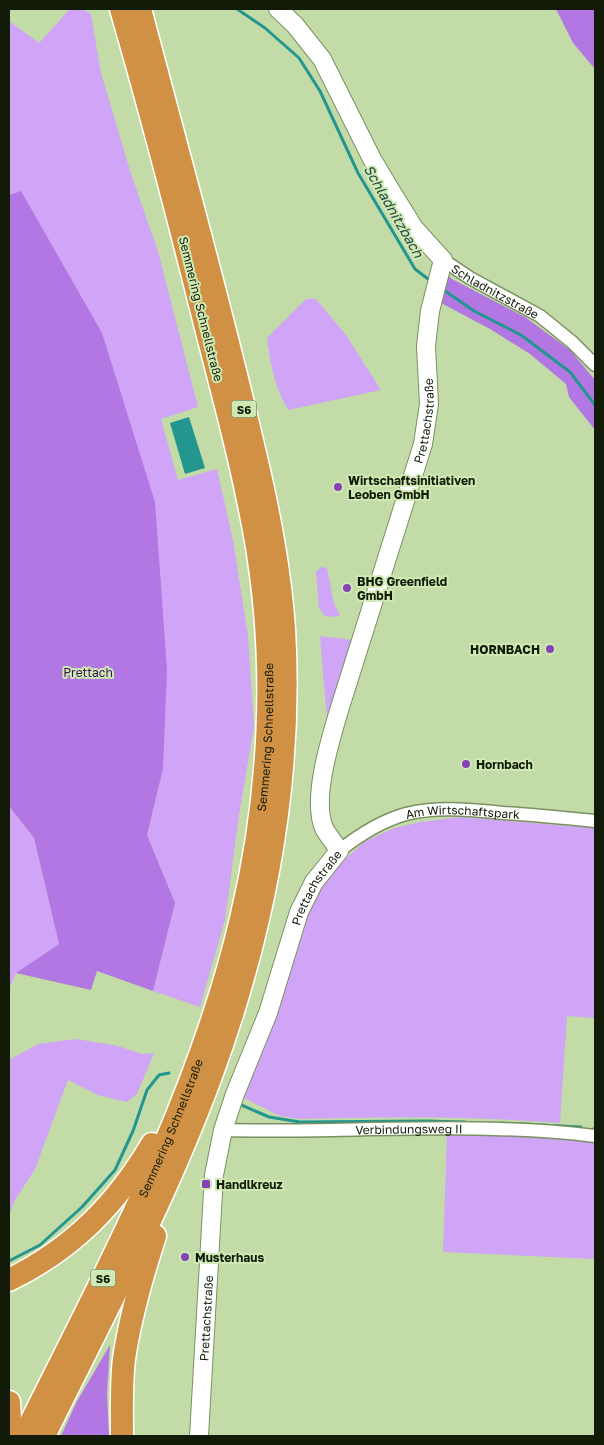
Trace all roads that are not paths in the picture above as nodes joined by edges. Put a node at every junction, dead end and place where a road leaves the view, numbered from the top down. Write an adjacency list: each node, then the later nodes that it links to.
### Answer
1 (121, 9): 6 (highway, Semmering Schnellstraße / S6)
2 (140, 9): 6 (highway, Semmering Schnellstraße / S6)
3 (278, 9): 4 (street, Schladnitzstraße)
4 (442, 265): 5 (street, Schladnitzstraße); 8 (street, Prettachstraße)
5 (595, 365)
6 (268, 816): 9 (highway, Semmering Schnellstraße / S6)
7 (595, 821): 8 (street, Am Wirtschaftspark)
8 (339, 850): 11 (street, Prettachstraße)
9 (262, 864): 10 (highway, Semmering Schnellstraße / S6); 13 (highway, Semmering Schnellstraße / S6)
10 (176, 1118): 14 (highway); 17 (highway, Semmering Schnellstraße / S6)
11 (224, 1130): 12 (street, Verbindungsweg II); 20 (street, Prettachstraße)
12 (595, 1136)
13 (169, 1178): 18 (highway, Semmering Schnellstraße / S6); 19 (highway)
14 (9, 1280)
15 (9, 1402): 16 (highway)
16 (11, 1436)
17 (24, 1436)
18 (44, 1436)
19 (122, 1436)
20 (199, 1436)

